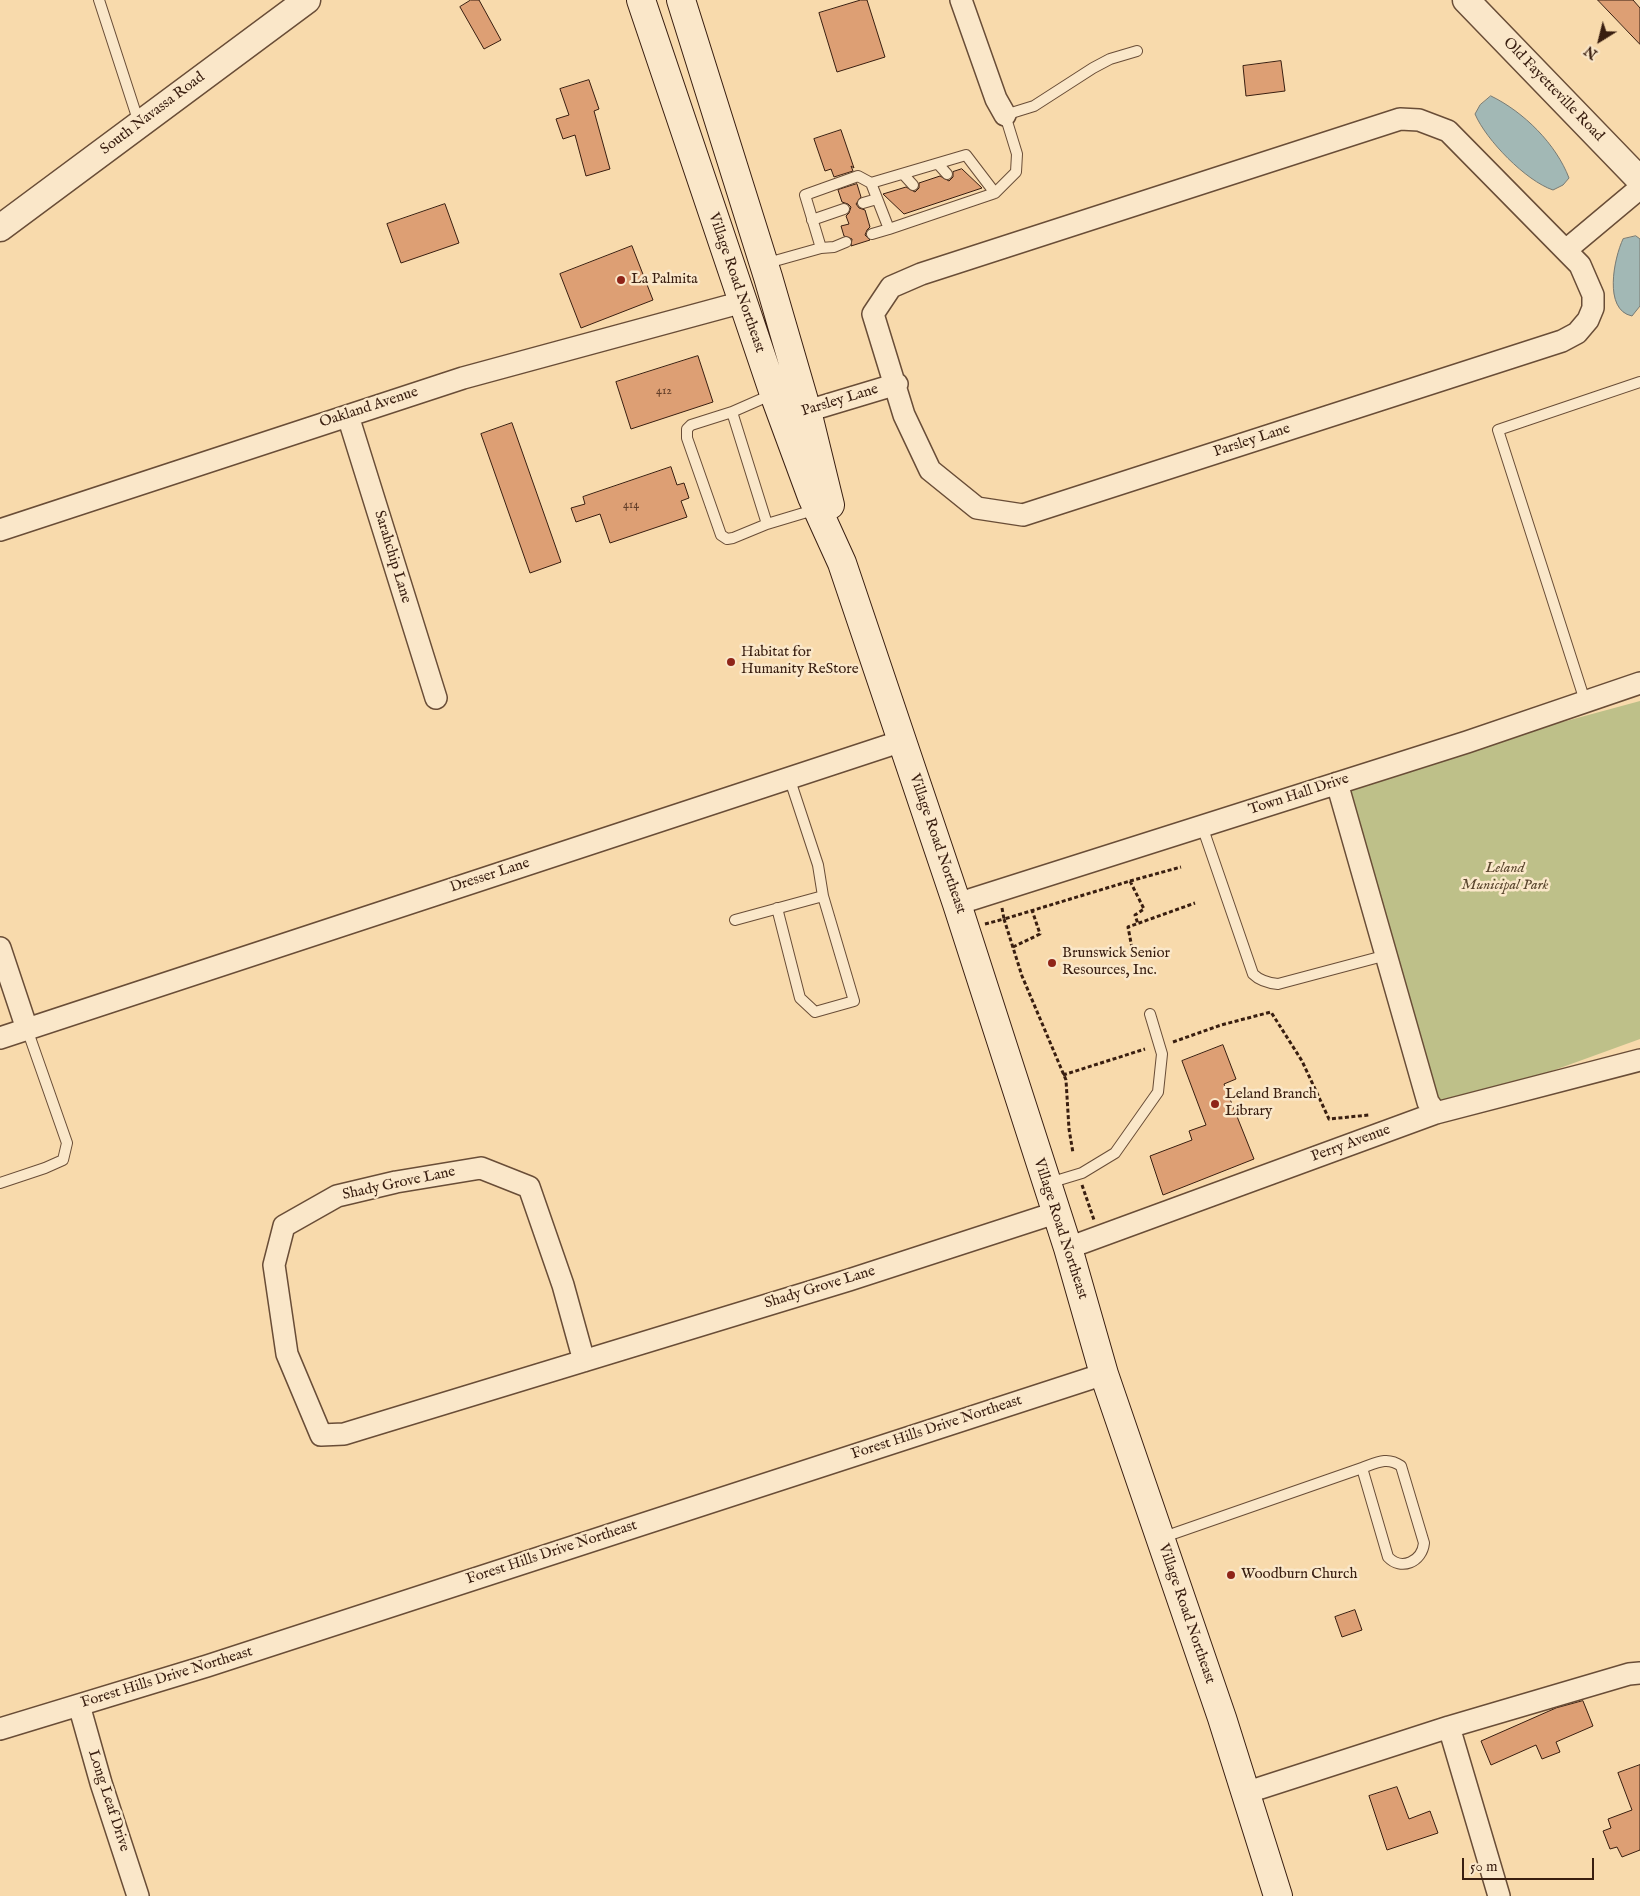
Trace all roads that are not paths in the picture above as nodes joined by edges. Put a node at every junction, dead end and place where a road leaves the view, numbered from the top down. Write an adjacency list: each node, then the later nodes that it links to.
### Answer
1 (99, 0): 9 (lane)
2 (307, 0): 9 (street, South Navassa Road)
3 (640, 0): 29 (main road, Village Road Northeast)
4 (681, 0): 28 (main road, Village Road Northeast)
5 (961, 0): 8 (street)
6 (1466, 0): 13 (street, Old Fayetteville Road)
7 (1137, 51): 8 (lane)
8 (1005, 115): 17 (lane)
9 (139, 124): 22 (street, South Navassa Road)
10 (938, 164): 11 (lane); 12 (lane); 17 (lane)
11 (903, 174): 14 (lane); 15 (lane)
12 (947, 174)
13 (1640, 180)
14 (871, 183): 18 (lane); 21 (lane)
15 (913, 185)
16 (1640, 188): 27 (street)
17 (995, 193): 23 (lane)
18 (877, 199): 19 (lane); 23 (lane)
19 (863, 203)
20 (844, 209): 21 (lane)
21 (812, 220): 26 (lane)
22 (0, 228)
23 (889, 229): 24 (lane)
24 (872, 234)
25 (846, 242): 26 (lane)
26 (821, 248): 28 (lane)
27 (1566, 250): 31 (street, Parsley Lane); 31 (street, Parsley Lane)
28 (764, 264): 32 (main road, Village Road Northeast)
29 (743, 302): 32 (main road, Village Road Northeast); 34 (street, Oakland Avenue)
30 (1640, 382): 41 (lane)
31 (897, 384): 32 (street, Parsley Lane)
32 (788, 408): 33 (lane); 35 (main road, Village Road Northeast); 38 (main road, Village Road Northeast)
33 (732, 412): 36 (lane); 36 (lane)
34 (348, 416): 37 (street, Oakland Avenue); 40 (street, Sarahchip Lane)
35 (817, 509): 36 (lane); 38 (main road, Village Road Northeast)
36 (767, 524)
37 (0, 530)
38 (842, 563): 42 (main road, Village Road Northeast)
39 (1640, 683): 41 (street, Town Hall Drive)
40 (436, 698)
41 (1586, 701): 44 (street, Town Hall Drive)
42 (902, 741): 43 (street, Dresser Lane); 47 (main road, Village Road Northeast)
43 (788, 777): 46 (lane); 53 (street, Dresser Lane)
44 (1337, 783): 45 (street, Town Hall Drive); 51 (street)
45 (1202, 826): 47 (street, Town Hall Drive); 51 (lane)
46 (823, 896): 48 (lane); 48 (lane)
47 (957, 904): 58 (main road, Village Road Northeast)
48 (777, 908): 49 (lane)
49 (735, 920)
50 (0, 948): 53 (street)
51 (1387, 955): 56 (street)
52 (1150, 1014): 58 (lane)
53 (26, 1029): 54 (street, Dresser Lane); 57 (lane)
54 (0, 1038)
55 (1640, 1060): 56 (street, Perry Avenue)
56 (1436, 1113): 60 (street, Perry Avenue)
57 (0, 1183)
58 (1046, 1184): 59 (main road, Village Road Northeast)
59 (1056, 1213): 60 (main road, Village Road Northeast); 61 (street, Shady Grove Lane)
60 (1068, 1248): 62 (main road, Village Road Northeast)
61 (584, 1361): 61 (street, Shady Grove Lane)
62 (1104, 1374): 64 (main road, Village Road Northeast); 66 (street, Forest Hills Drive Northeast)
63 (1362, 1468): 63 (lane); 64 (lane)
64 (1160, 1538): 69 (main road, Village Road Northeast)
65 (1640, 1673): 67 (street)
66 (79, 1705): 68 (street, Forest Hills Drive Northeast); 70 (street, Long Leaf Drive)
67 (1449, 1727): 69 (street); 72 (street)
68 (0, 1729)
69 (1246, 1793): 71 (main road, Village Road Northeast)
70 (138, 1896)
71 (1278, 1896)
72 (1499, 1896)

